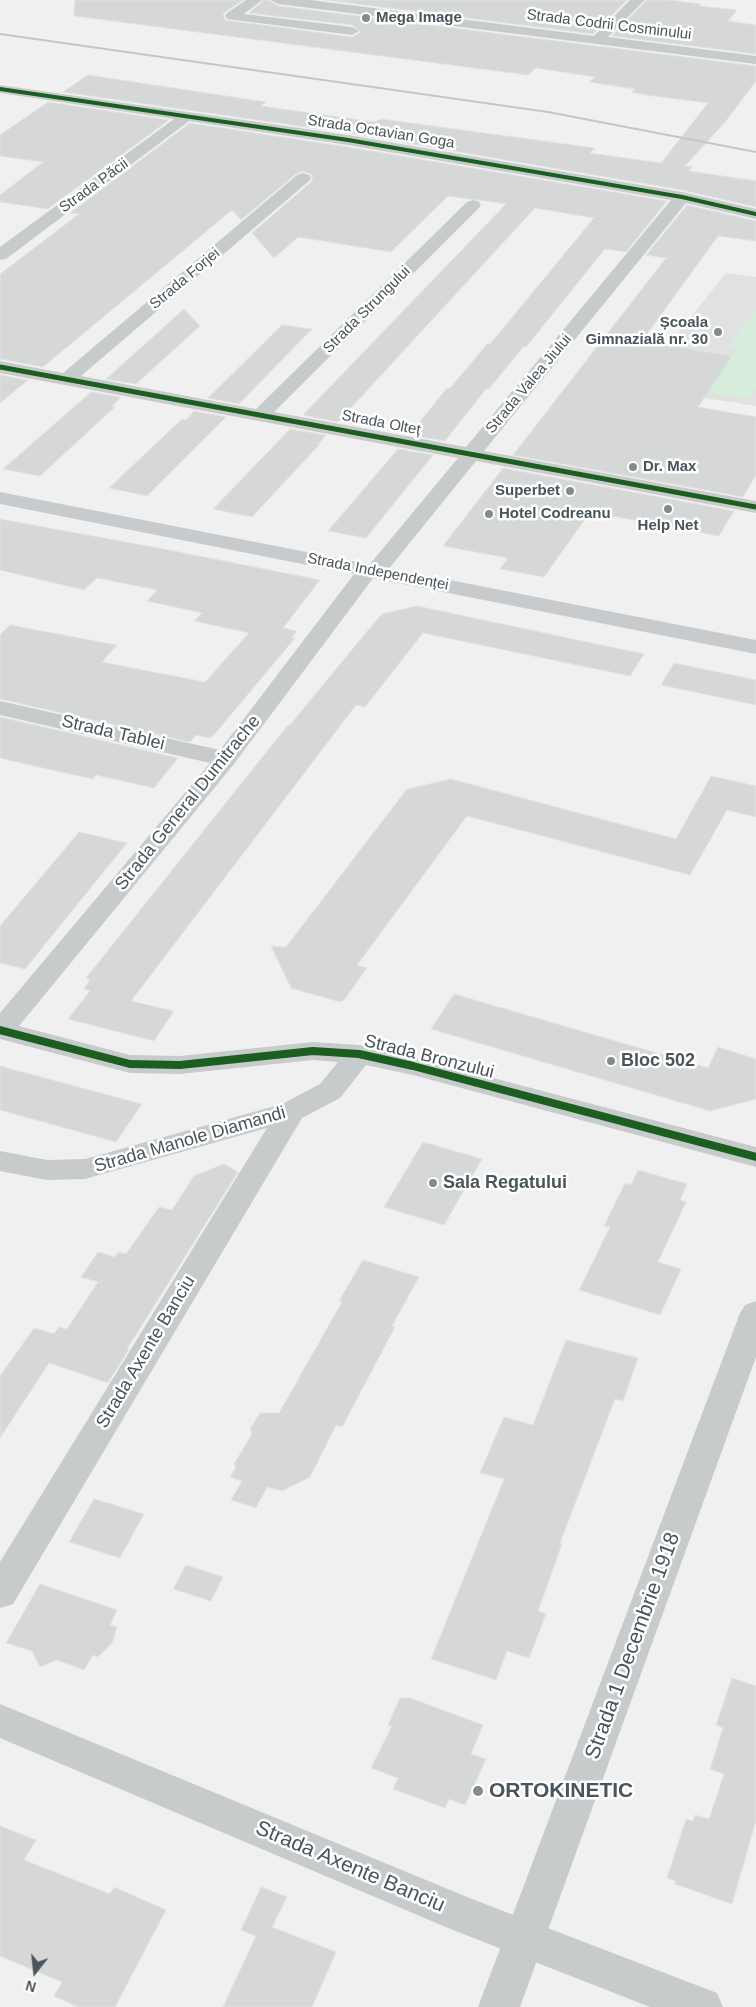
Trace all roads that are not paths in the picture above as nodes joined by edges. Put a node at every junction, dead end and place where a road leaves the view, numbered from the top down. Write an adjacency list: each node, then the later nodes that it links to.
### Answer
1 (256, 0): 4 (street)
2 (278, 0): 5 (street, Strada Codrii Cosminului)
3 (638, 0): 5 (street)
4 (352, 31)
5 (597, 40): 6 (street, Strada Codrii Cosminului)
6 (756, 60)
7 (0, 89): 8 (street, Strada Octavian Goga)
8 (187, 116): 10 (street, Strada Octavian Goga); 13 (street, Strada Păcii)
9 (303, 178): 15 (street, Strada Forjei)
10 (682, 197): 12 (street, Strada Octavian Goga); 17 (street, Strada Valea Jiului)
11 (473, 205): 16 (street, Strada Strungului)
12 (756, 214)
13 (0, 255)
14 (0, 367): 15 (street, Strada Olteț)
15 (67, 379): 16 (street, Strada Olteț)
16 (260, 415): 17 (street, Strada Olteț)
17 (470, 454): 19 (street, Strada Olteț); 20 (street, Strada Valea Jiului)
18 (0, 498): 20 (main road, Strada Independenței)
19 (756, 507)
20 (372, 571): 21 (main road, Strada Independenței); 23 (street, Strada General Dumitrache)
21 (756, 647)
22 (0, 708): 23 (street, Strada Tablei)
23 (226, 759): 24 (street, Strada General Dumitrache)
24 (1, 1030): 25 (street, Strada Bronzului)
25 (359, 1054): 26 (street, Strada Manole Diamandi); 27 (street, Strada Bronzului)
26 (292, 1111): 28 (street, Strada Manole Diamandi); 30 (street, Strada Axente Banciu)
27 (756, 1157)
28 (0, 1161)
29 (756, 1313): 32 (street, Strada 1 Decembrie 1918)
30 (0, 1593)
31 (0, 1721): 32 (street, Strada Axente Banciu)
32 (525, 1938): 33 (street, Strada 1 Decembrie 1918); 34 (street, Strada Axente Banciu)
33 (499, 2007)
34 (702, 2007)

